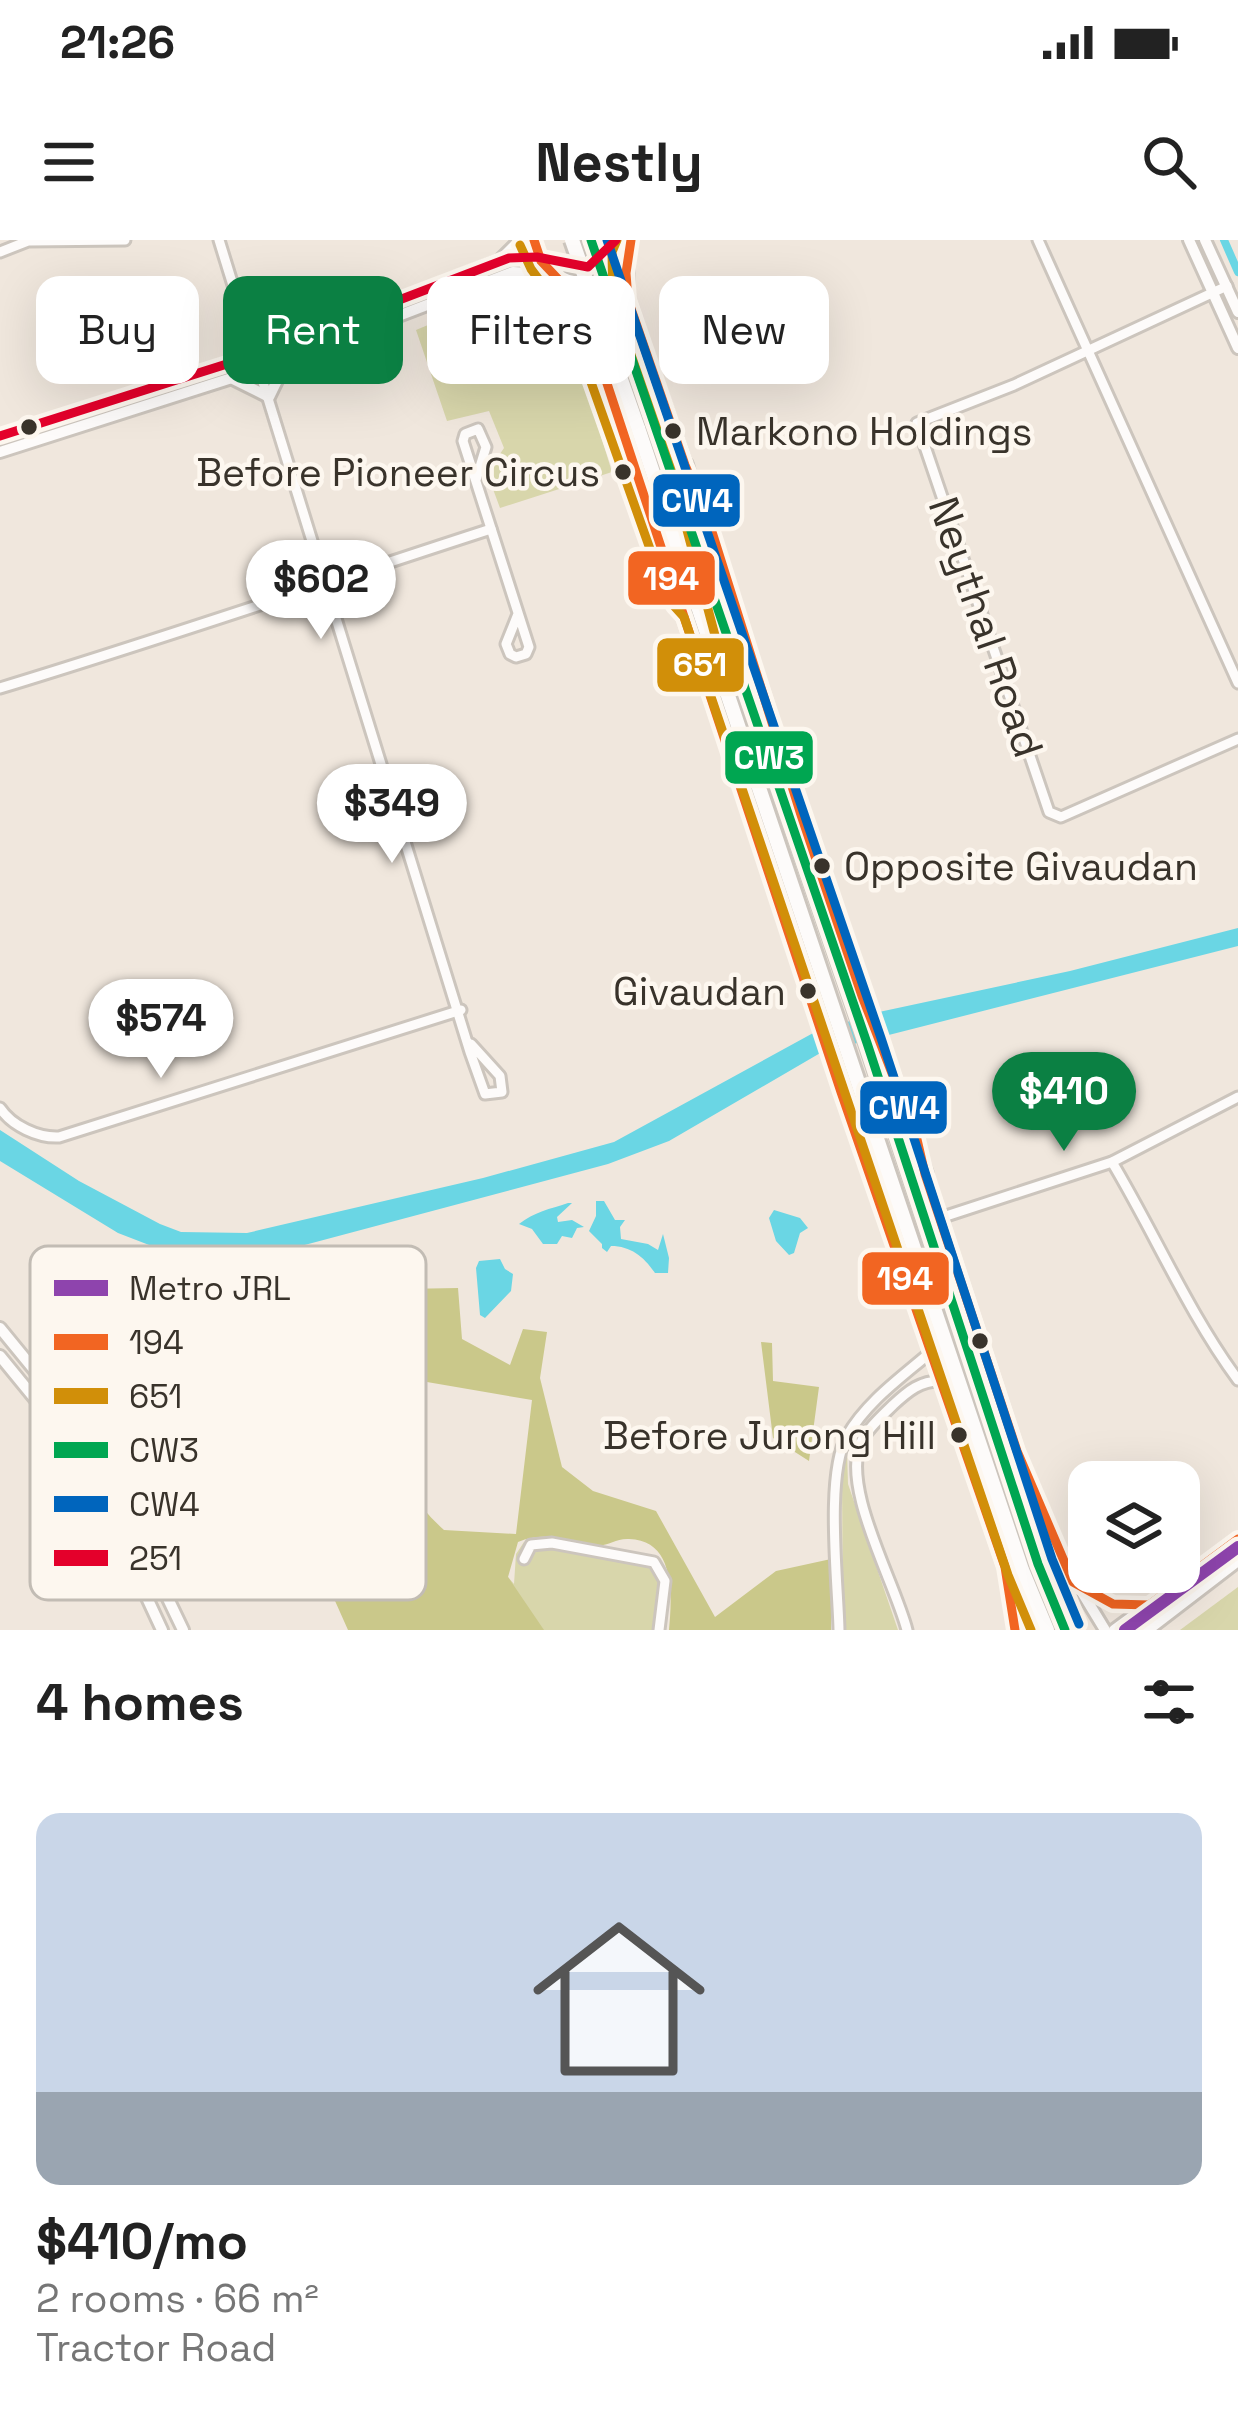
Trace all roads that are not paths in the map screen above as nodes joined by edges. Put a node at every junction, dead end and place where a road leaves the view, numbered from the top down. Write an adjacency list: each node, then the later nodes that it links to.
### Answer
1 (124, 240): 11 (street)
2 (219, 240): 12 (street)
3 (520, 240): 18 (main road)
4 (534, 240): 14 (main road)
5 (572, 240): 36 (highway, bridge)
6 (590, 240): 38 (highway, bridge)
7 (1038, 240): 21 (street)
8 (1189, 240): 17 (main road)
9 (1205, 240): 16 (main road)
10 (630, 246): 15 (main road); 31 (main road)
11 (0, 252)
12 (230, 276)
13 (501, 276): 14 (main road)
14 (556, 276)
15 (606, 276)
16 (1227, 286): 17 (street, Neythal Road); 19 (main road)
17 (1213, 293): 20 (main road); 21 (street, Neythal Road)
18 (403, 302)
19 (1238, 312)
20 (1238, 348)
21 (1089, 350): 39 (street); 41 (street, Neythal Road)
22 (223, 373): 29 (main road)
23 (223, 381): 30 (main road)
24 (243, 384): 28 (main road)
25 (264, 384): 28 (street)
26 (275, 384): 28 (main road)
27 (608, 384): 33 (main road)
28 (268, 397): 35 (street)
29 (0, 436)
30 (0, 452)
31 (686, 465): 38 (highway); 49 (main road)
32 (476, 480): 32 (street); 34 (street)
33 (644, 491): 36 (highway); 51 (main road)
34 (491, 529): 35 (street); 37 (street)
35 (325, 582): 40 (street); 42 (street)
36 (697, 609): 45 (highway)
37 (518, 614)
38 (737, 662): 43 (highway)
39 (1238, 683)
40 (0, 688)
41 (1238, 739)
42 (460, 1010): 44 (street); 47 (street)
43 (867, 1043): 49 (highway); 81 (highway)
44 (471, 1044): 44 (street)
45 (849, 1058): 51 (highway); 80 (highway)
46 (1238, 1097): 48 (street)
47 (2, 1114)
48 (1112, 1162): 50 (street); 57 (street)
49 (925, 1174): 50 (main road)
50 (940, 1218): 67 (main road)
51 (905, 1274): 53 (main road)
52 (0, 1328): 55 (main road)
53 (932, 1351): 56 (street); 58 (main road)
54 (0, 1356): 61 (main road)
55 (30, 1365)
56 (910, 1370): 59 (street); 60 (street)
57 (1238, 1380)
58 (942, 1381): 59 (street); 79 (main road)
59 (919, 1384): 62 (street)
60 (883, 1392): 62 (street); 63 (street)
61 (30, 1393)
62 (892, 1406): 63 (street); 78 (street)
63 (867, 1409): 77 (street)
64 (1238, 1539): 72 (main road)
65 (524, 1559): 76 (street)
66 (1238, 1561): 73 (main road)
67 (1068, 1570)
68 (1080, 1593): 82 (main road)
69 (1093, 1593): 72 (main road)
70 (148, 1600): 74 (main road)
71 (169, 1600): 75 (main road)
72 (1149, 1605): 83 (main road)
73 (1155, 1627)
74 (162, 1630)
75 (183, 1630)
76 (659, 1630)
77 (839, 1630)
78 (907, 1630)
79 (1015, 1630)
80 (1047, 1630)
81 (1066, 1630)
82 (1105, 1630)
83 (1114, 1630)

